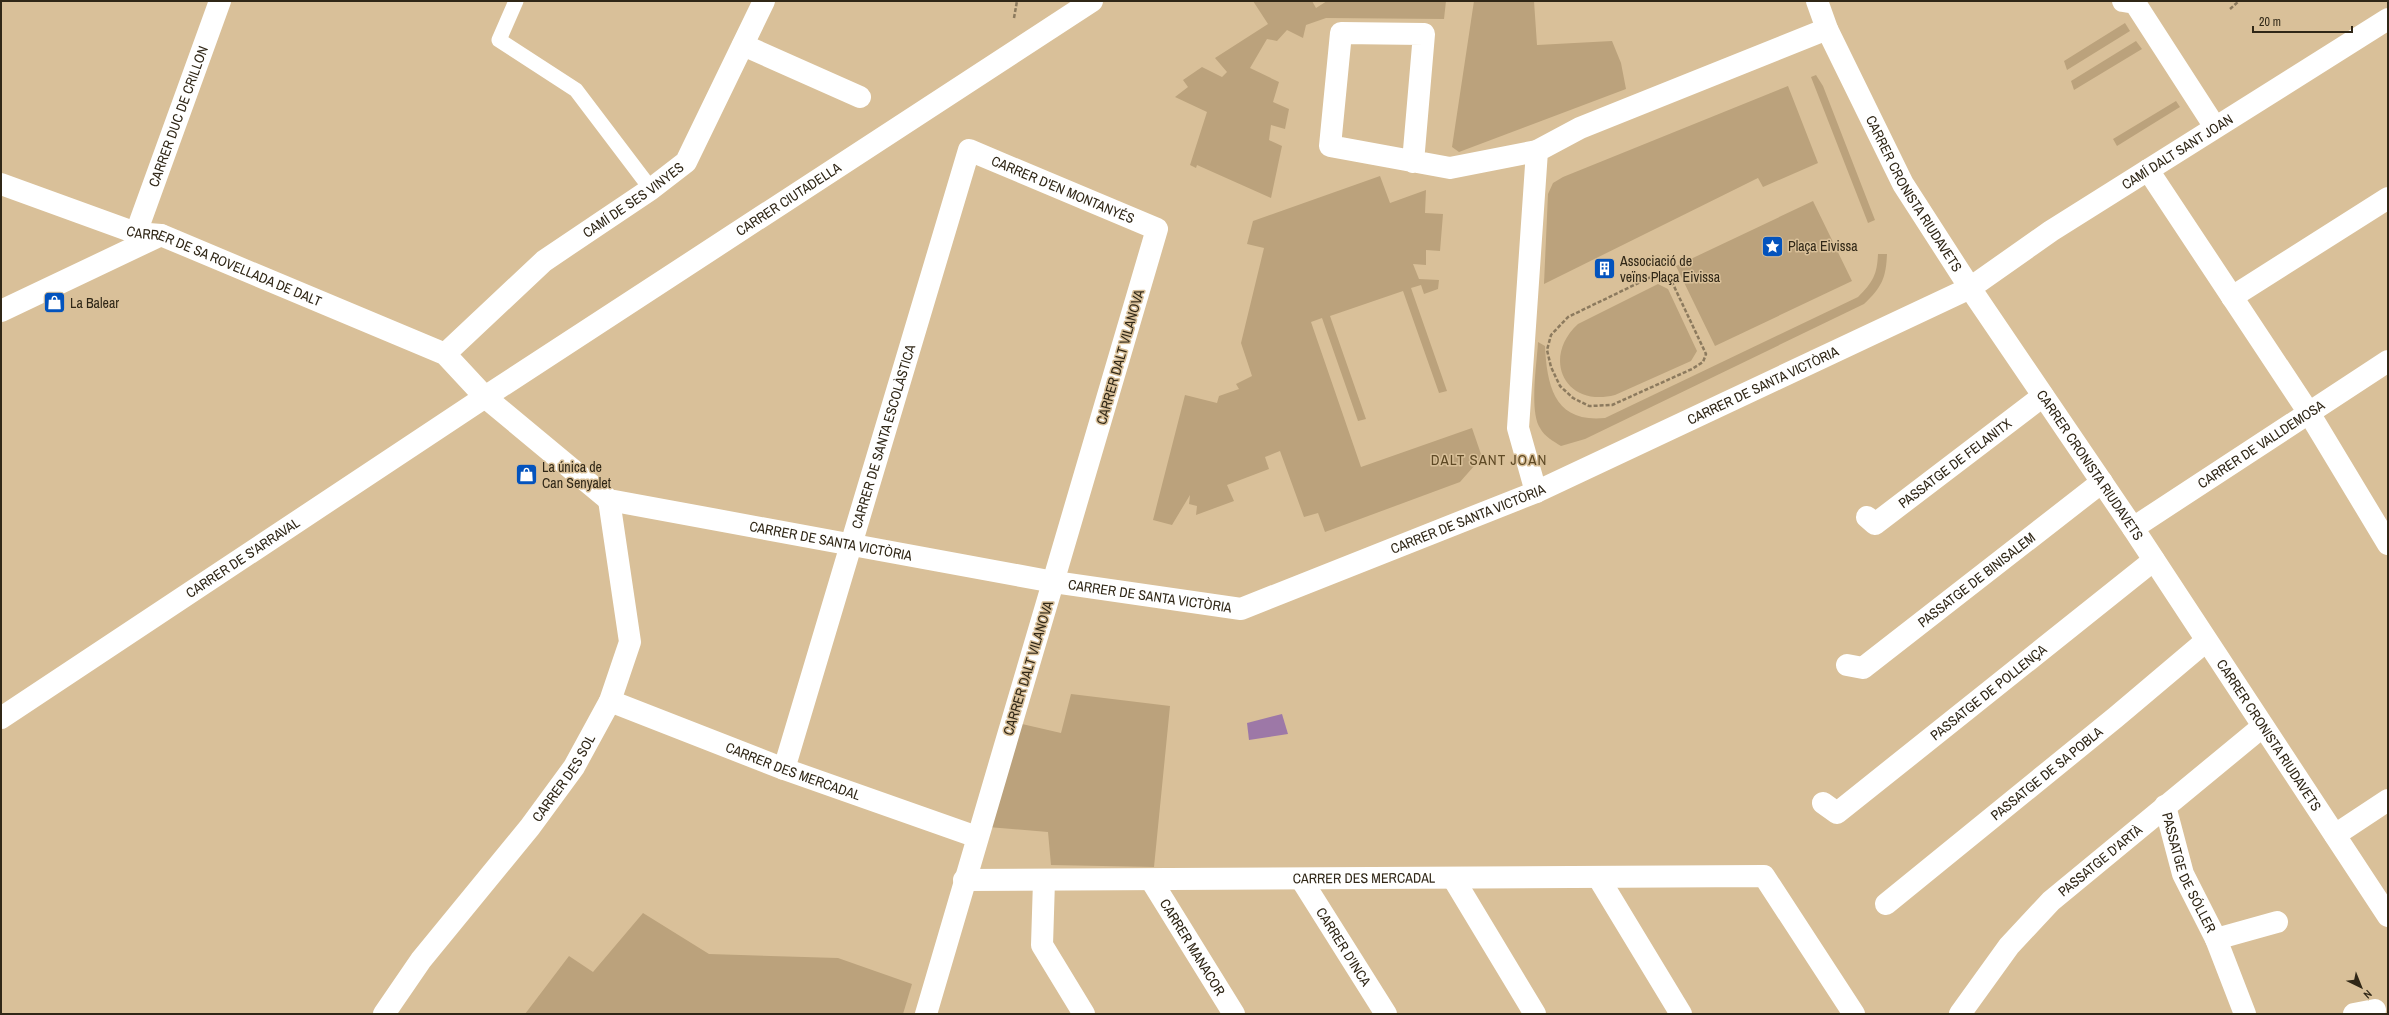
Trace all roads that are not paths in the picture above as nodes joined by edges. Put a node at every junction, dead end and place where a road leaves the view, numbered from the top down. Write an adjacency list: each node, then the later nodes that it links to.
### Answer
1 (220, 1): 20 (street, CARRER DUC DE CRILLON)
2 (516, 1): 17 (lane)
3 (764, 1): 9 (street, CAMÍ DE SES VINYES)
4 (1092, 1): 28 (street, CARRER CIUTADELLA)
5 (1817, 1): 8 (street, CARRER CRONISTA RIUDAVETS)
6 (2123, 1): 11 (street)
7 (2388, 19): 11 (street, CAMÍ DALT SANT JOAN)
8 (1827, 28): 13 (street); 22 (street, CARRER CRONISTA RIUDAVETS)
9 (743, 45): 10 (street); 17 (street, CAMÍ DE SES VINYES)
10 (860, 98)
11 (2215, 127): 15 (street, CAMÍ DALT SANT JOAN)
12 (968, 150): 19 (street, CARRER D'EN MONTANYÉS); 36 (street, CARRER DE SANTA ESCOLÀSTICA)
13 (1537, 151): 14 (street); 31 (street)
14 (1413, 162): 14 (street)
15 (2148, 170): 22 (street, CAMÍ DALT SANT JOAN); 23 (street)
16 (1, 184): 20 (street, CARRER DE SA ROVELLADA DE DALT)
17 (650, 189): 25 (street, CAMÍ DE SES VINYES)
18 (2388, 198): 23 (street)
19 (1157, 229): 38 (street, CARRER DALT VILANOVA)
20 (136, 232): 21 (street, CARRER DE SA ROVELLADA DE DALT)
21 (161, 235): 24 (street); 25 (street, CARRER DE SA ROVELLADA DE DALT)
22 (1970, 288): 27 (street, CARRER CRONISTA RIUDAVETS); 31 (street, CARRER DE SANTA VICTÒRIA)
23 (2232, 297): 29 (street)
24 (1, 311)
25 (445, 354): 28 (street, CARRER DE SANTA VICTÒRIA)
26 (2388, 361): 29 (street, CARRER DE VALLDEMOSA)
27 (2043, 396): 30 (street, CARRER CRONISTA RIUDAVETS); 33 (street, PASSATGE DE FELANITX)
28 (485, 397): 32 (street, CARRER DE SANTA VICTÒRIA); 42 (street, CARRER DE S'ARRAVAL)
29 (2308, 413): 34 (street, CARRER DE VALLDEMOSA); 35 (street)
30 (2102, 482): 34 (street, CARRER CRONISTA RIUDAVETS); 40 (street, PASSATGE DE BINISALEM)
31 (1536, 492): 38 (street, CARRER DE SANTA VICTÒRIA)
32 (609, 500): 36 (street, CARRER DE SANTA VICTÒRIA); 41 (street, CARRER DES SOL)
33 (1867, 517)
34 (2133, 528): 37 (street, CARRER CRONISTA RIUDAVETS)
35 (2388, 544)
36 (852, 545): 38 (street, CARRER DE SANTA VICTÒRIA); 44 (street, CARRER DE SANTA ESCOLÀSTICA)
37 (2154, 560): 39 (street, CARRER CRONISTA RIUDAVETS); 46 (street, PASSATGE DE POLLENÇA)
38 (1054, 582): 49 (street, CARRER DALT VILANOVA)
39 (2206, 641): 43 (street, CARRER CRONISTA RIUDAVETS); 56 (street, PASSATGE DE SA POBLA)
40 (1847, 666)
41 (610, 701): 44 (street, CARRER DES MERCADAL); 61 (street, CARRER DES SOL)
42 (1, 718)
43 (2262, 727): 47 (street, PASSATGE D'ARTÀ); 48 (street, CARRER CRONISTA RIUDAVETS)
44 (784, 769): 49 (street, CARRER DES MERCADAL)
45 (2388, 800): 48 (street)
46 (1823, 803)
47 (2165, 806): 59 (street, PASSATGE DE SÓLLER); 70 (street, PASSATGE D'ARTÀ)
48 (2335, 836): 57 (street, CARRER CRONISTA RIUDAVETS)
49 (977, 837): 53 (street, CARRER DALT VILANOVA)
50 (1598, 877): 51 (street, CARRER DES MERCADAL); 68 (street); 69 (street, CARRER DES MERCADAL)
51 (1453, 878): 52 (street, CARRER DES MERCADAL); 67 (street)
52 (1301, 879): 54 (street, CARRER DES MERCADAL); 66 (street, CARRER D'INCA)
53 (964, 880): 55 (street, CARRER DES MERCADAL); 60 (street, CARRER DALT VILANOVA)
54 (1151, 880): 55 (street, CARRER DES MERCADAL); 65 (street, CARRER MANACOR)
55 (1044, 881): 64 (street)
56 (1886, 904)
57 (2388, 916)
58 (2277, 922): 59 (street, PASSATGE DE SÓLLER)
59 (2216, 939): 71 (street, PASSATGE DE SÓLLER)
60 (931, 993): 62 (street, CARRER DALT VILANOVA); 63 (street)
61 (384, 1014)
62 (926, 1014)
63 (945, 1014)
64 (1084, 1014)
65 (1234, 1014)
66 (1386, 1014)
67 (1535, 1014)
68 (1681, 1014)
69 (1854, 1014)
70 (1960, 1014)
71 (2245, 1014)

